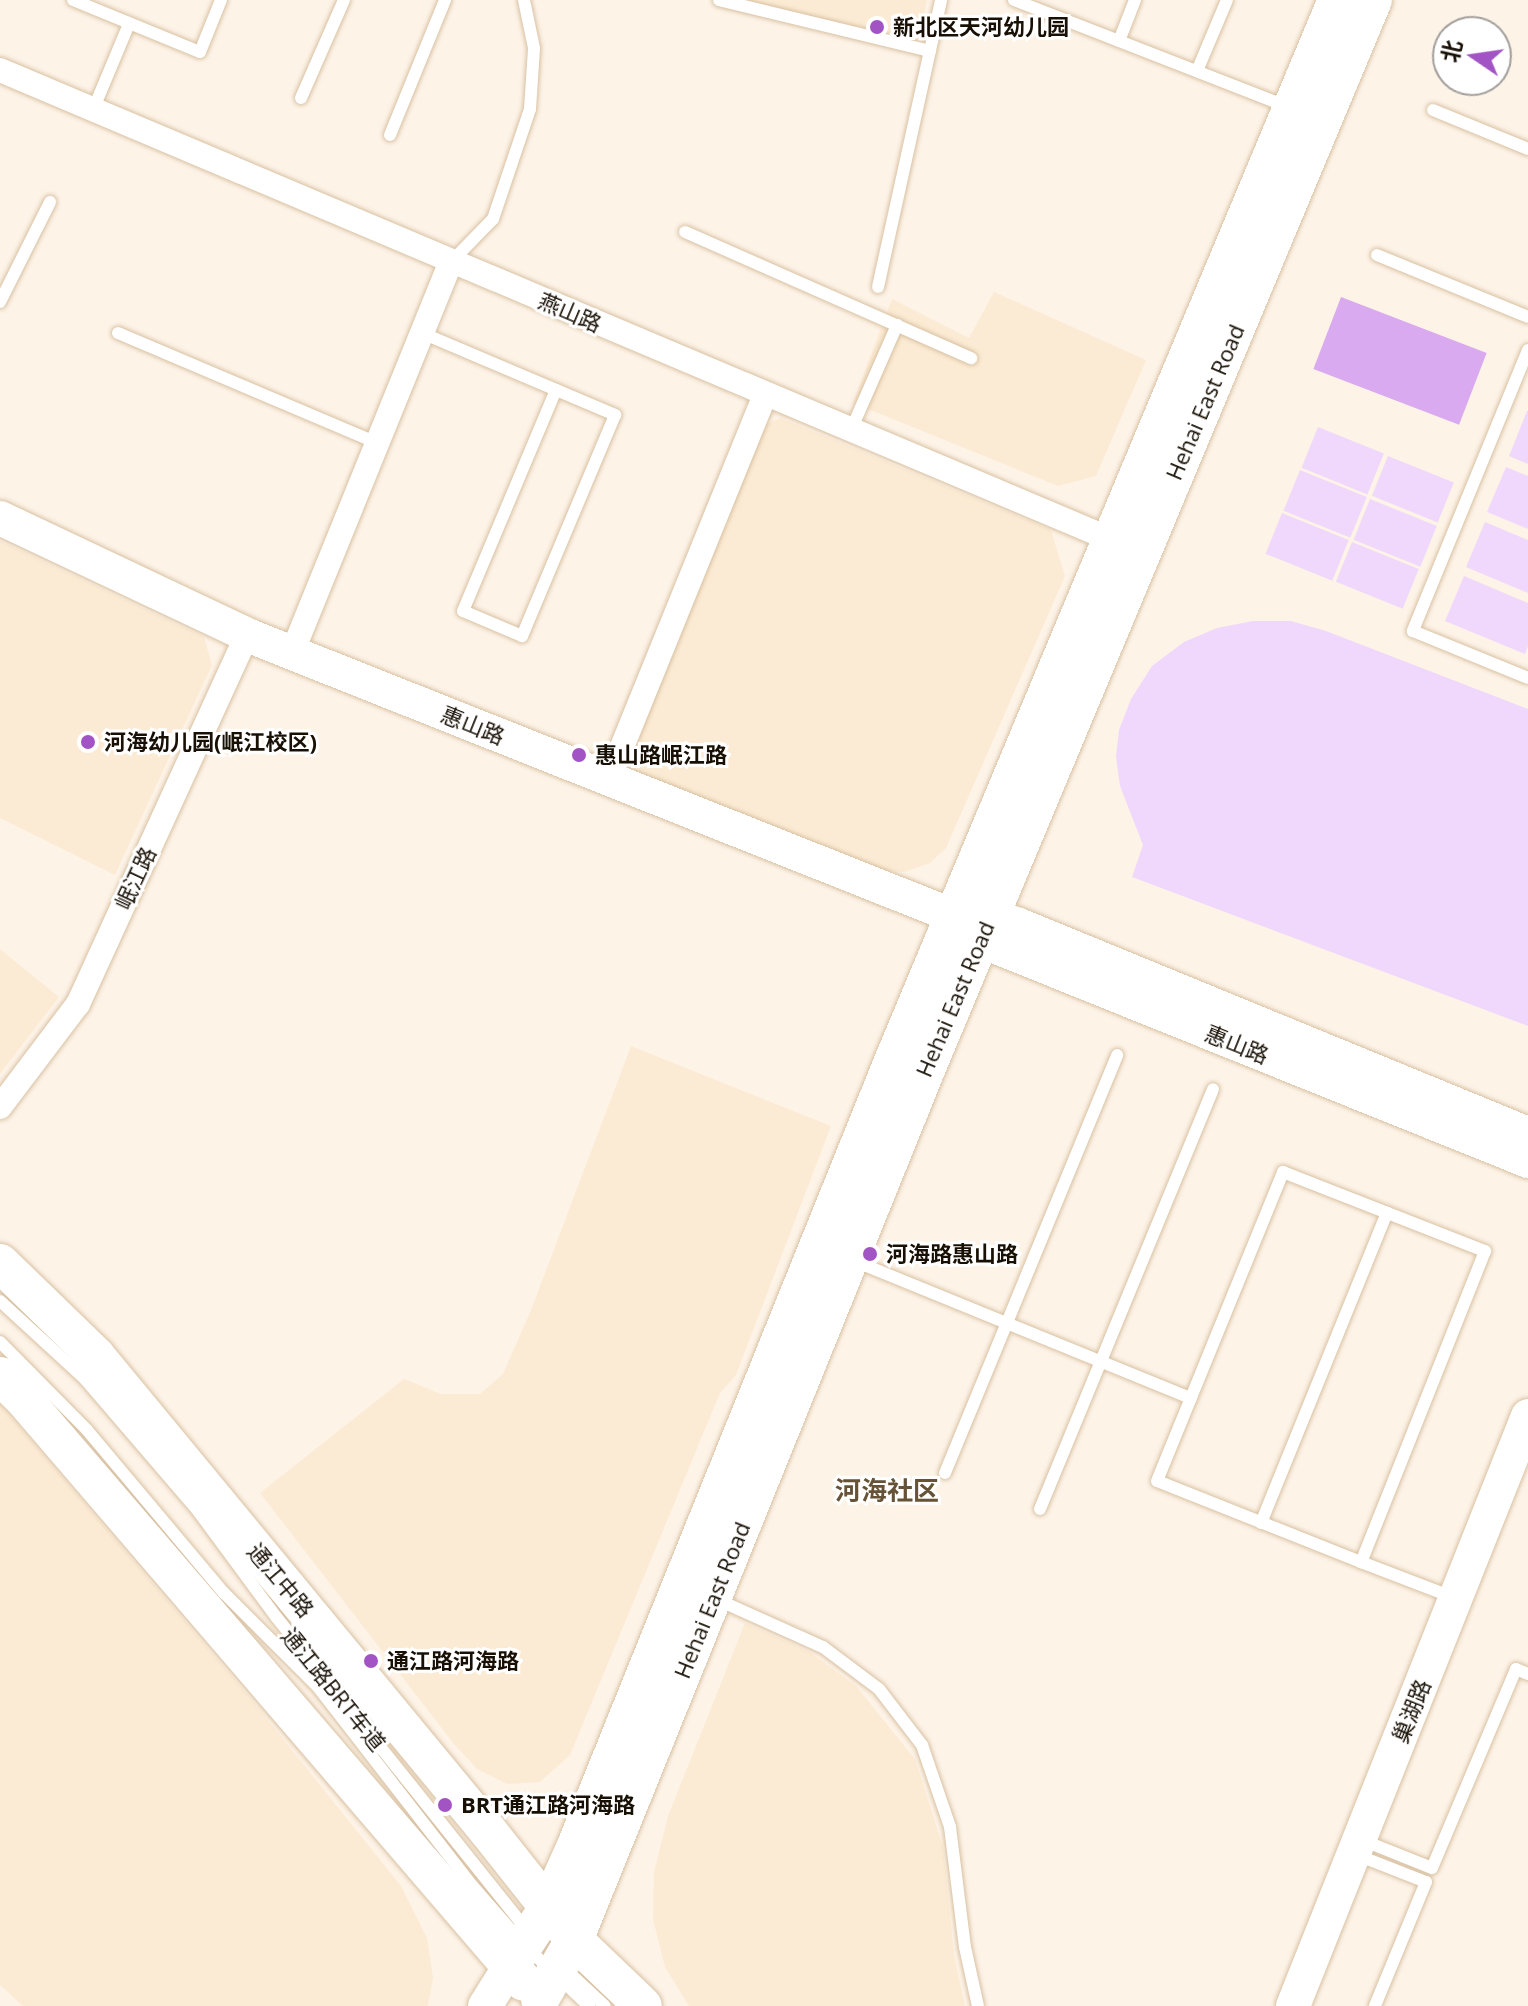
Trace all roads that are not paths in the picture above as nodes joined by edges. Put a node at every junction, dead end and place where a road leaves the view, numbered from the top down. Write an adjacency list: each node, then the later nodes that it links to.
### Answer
1 (73, 0): 14 (lane)
2 (221, 0): 14 (lane)
3 (344, 0): 19 (lane)
4 (445, 0): 23 (lane)
5 (524, 0): 28 (lane)
6 (719, 0): 16 (lane)
7 (941, 0): 16 (lane)
8 (1014, 0): 13 (lane)
9 (1135, 0): 15 (lane)
10 (1227, 0): 18 (lane)
11 (1337, 0): 20 (main road, Hehai East Road)
12 (1373, 0): 42 (main road, Hehai East Road)
13 (1043, 5): 15 (lane)
14 (129, 24): 21 (lane)
15 (1119, 41): 18 (lane)
16 (930, 51): 29 (lane)
17 (0, 70): 21 (street, 燕山路)
18 (1197, 71): 20 (lane)
19 (301, 98)
20 (1292, 108): 42 (main road, Hehai East Road)
21 (93, 110): 28 (street, 燕山路)
22 (1433, 110): 24 (lane)
23 (390, 135)
24 (1528, 149)
25 (50, 202): 30 (lane)
26 (685, 232): 32 (lane)
27 (1377, 255): 31 (lane)
28 (451, 262): 34 (street); 38 (street, 燕山路)
29 (878, 287)
30 (0, 302)
31 (1528, 317)
32 (897, 325): 36 (lane); 39 (lane)
33 (118, 333): 40 (lane)
34 (422, 333): 37 (lane); 40 (street)
35 (1528, 350): 45 (lane)
36 (971, 358)
37 (556, 390): 37 (lane)
38 (765, 394): 39 (street, 燕山路); 46 (street)
39 (851, 430): 42 (street, 燕山路)
40 (377, 443): 44 (street)
41 (0, 518): 43 (street, 惠山路)
42 (1127, 546): 47 (main road, Hehai East Road)
43 (247, 635): 44 (street, 惠山路); 50 (street, 岷江路)
44 (292, 653): 46 (street, 惠山路)
45 (1528, 678)
46 (609, 779): 47 (street, 惠山路)
47 (974, 924): 51 (street, 惠山路); 52 (street, 惠山路); 54 (main road, Hehai East Road); 73 (main road, Hehai East Road)
48 (1117, 1055): 57 (lane)
49 (1213, 1089): 59 (lane)
50 (0, 1107)
51 (1528, 1134)
52 (1528, 1161)
53 (1387, 1213): 61 (lane); 65 (lane); 67 (lane)
54 (849, 1259): 57 (lane); 69 (main road, Hehai East Road)
55 (0, 1263): 73 (main road, 通江中路)
56 (0, 1301): 73 (lane, 通江路BRT车道)
57 (1007, 1324): 59 (lane); 63 (lane)
58 (0, 1342): 68 (lane, 通江路BRT车道)
59 (1101, 1362): 61 (lane); 64 (lane)
60 (0, 1376): 66 (main road, 通江中路)
61 (1191, 1398): 65 (lane)
62 (1528, 1416): 70 (street, 巢湖路)
63 (945, 1473)
64 (1040, 1509)
65 (1261, 1523): 67 (lane)
66 (133, 1525): 68 (lane); 73 (main road, 通江中路)
67 (1361, 1562): 70 (lane)
68 (204, 1568): 73 (lane, 通江路BRT车道)
69 (713, 1598): 74 (main road, Hehai East Road); 79 (lane)
70 (1455, 1598): 72 (street, 巢湖路)
71 (1528, 1674): 72 (lane)
72 (1357, 1846): 80 (street, 巢湖路); 81 (lane)
73 (528, 1938): 74 (main road); 74 (main road, 通江中路); 75 (street)
74 (552, 1982): 76 (lane); 77 (lane); 78 (main road, 通江中路)
75 (485, 2006)
76 (589, 2006)
77 (605, 2006)
78 (643, 2006)
79 (978, 2006)
80 (1293, 2006)
81 (1375, 2006)

